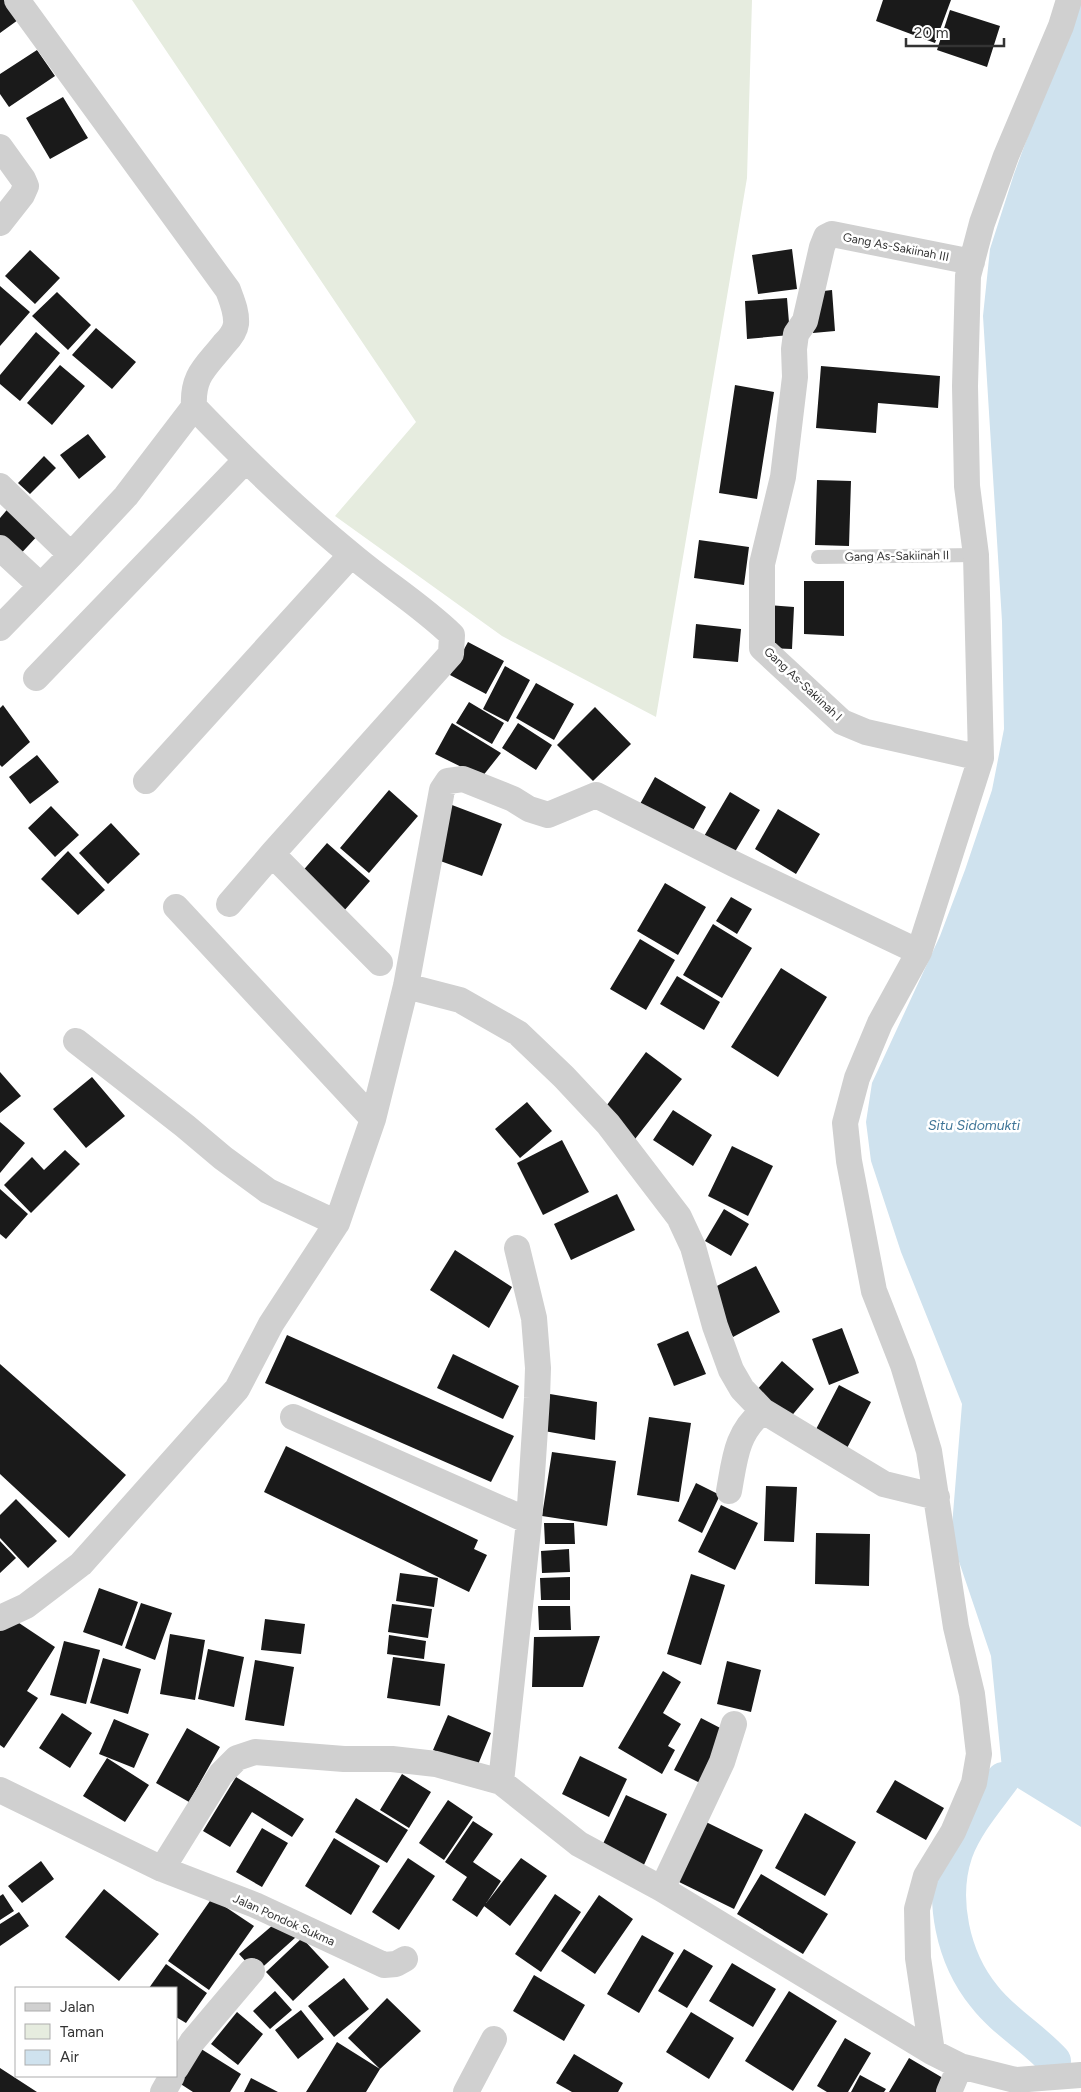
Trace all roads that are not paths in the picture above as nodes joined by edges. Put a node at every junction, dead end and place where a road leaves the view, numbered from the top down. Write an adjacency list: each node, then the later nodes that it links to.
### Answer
1 (17, 0): 6 (street)
2 (1069, 0): 5 (street)
3 (0, 148): 4 (street)
4 (0, 222)
5 (972, 262): 8 (street, Gang As-Sakiinah III); 13 (street)
6 (194, 407): 7 (street); 11 (street)
7 (245, 461): 12 (street); 17 (street)
8 (782, 477): 18 (street, Gang As-Sakiinah I)
9 (0, 486): 11 (street)
10 (0, 548): 15 (street)
11 (71, 555): 15 (street)
12 (351, 555): 19 (street); 20 (street)
13 (976, 555): 14 (lane, Gang As-Sakiinah II); 18 (street)
14 (818, 557)
15 (41, 586): 16 (street)
16 (0, 628)
17 (36, 678)
18 (981, 758): 23 (street)
19 (146, 781)
20 (272, 854): 21 (street); 24 (street)
21 (229, 904)
22 (176, 907): 27 (street)
23 (919, 952): 25 (street); 33 (street)
24 (380, 962)
25 (406, 986): 27 (street); 30 (street)
26 (76, 1041): 28 (street)
27 (373, 1119): 28 (street)
28 (337, 1224): 35 (street)
29 (517, 1248): 34 (street)
30 (763, 1410): 32 (street); 33 (street)
31 (293, 1417): 34 (street)
32 (729, 1491)
33 (937, 1497): 44 (street)
34 (529, 1521): 37 (street)
35 (0, 1618)
36 (734, 1724): 40 (street)
37 (500, 1782): 39 (street); 40 (street)
38 (0, 1790): 39 (street, Jalan Pondok Sukma)
39 (162, 1869): 41 (street, Jalan Pondok Sukma)
40 (662, 1889): 44 (street)
41 (405, 1959)
42 (252, 1970): 45 (street)
43 (494, 2039): 50 (street)
44 (932, 2052): 46 (street)
45 (178, 2065)
46 (960, 2066): 47 (street); 51 (street)
47 (1081, 2075)
48 (171, 2077): 49 (street)
49 (162, 2092)
50 (466, 2092)
51 (949, 2092)

